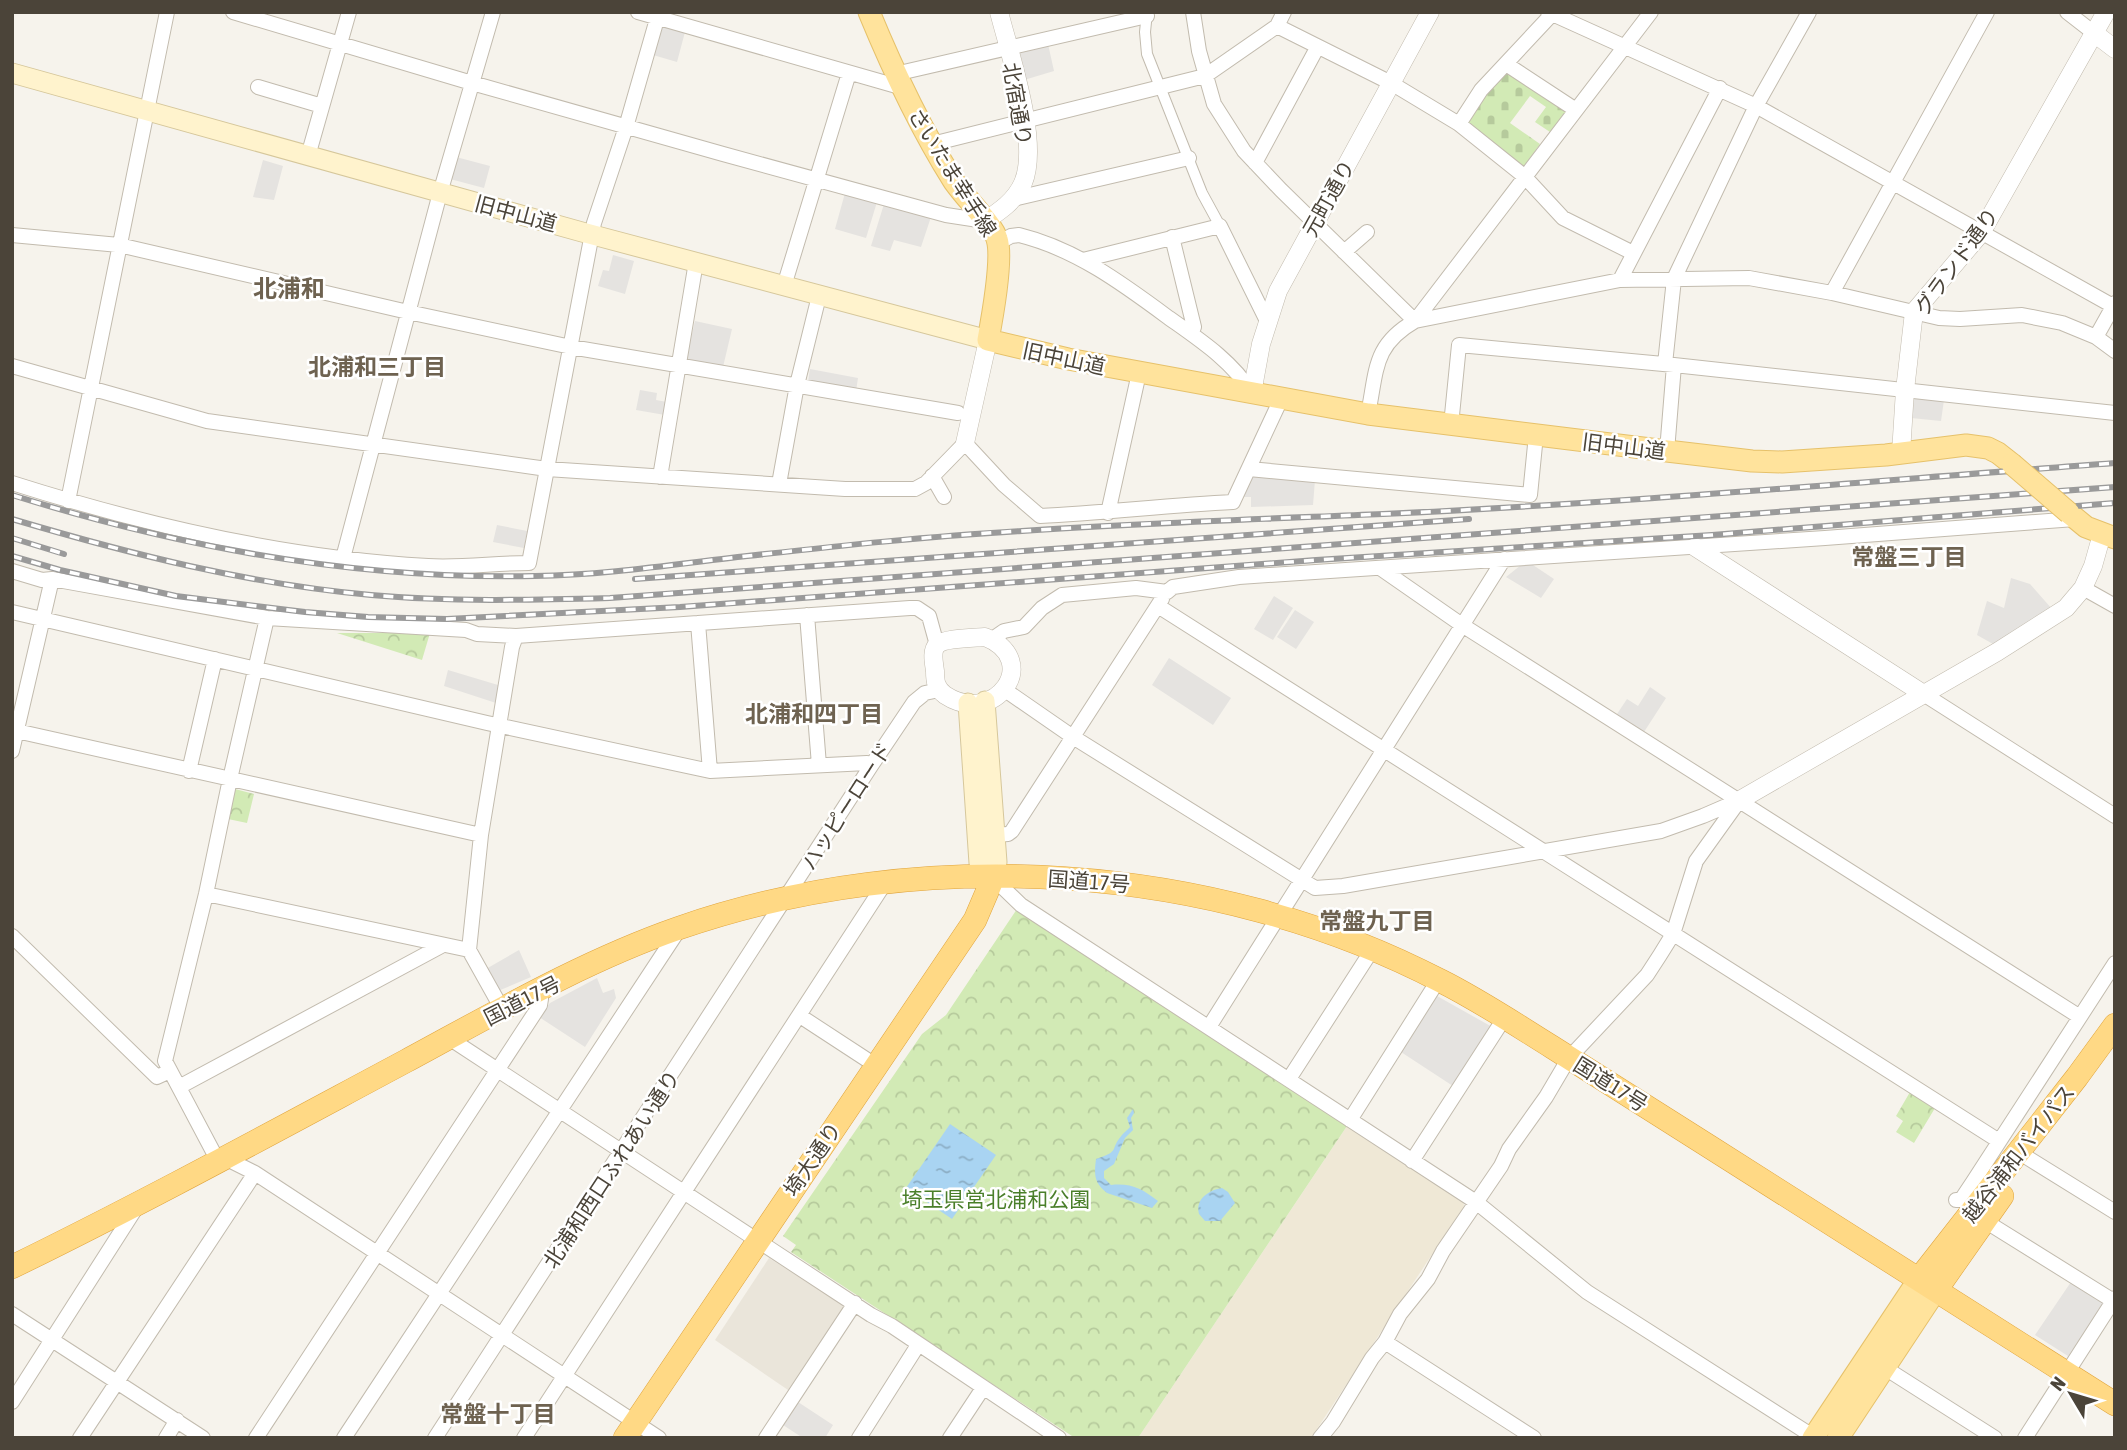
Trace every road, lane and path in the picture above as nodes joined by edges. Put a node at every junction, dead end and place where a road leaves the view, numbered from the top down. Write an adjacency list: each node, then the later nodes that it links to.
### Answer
1 (167, 12): 38 (street)
2 (233, 12): 20 (street)
3 (349, 12): 20 (street)
4 (493, 12): 30 (street)
5 (638, 12): 17 (street)
6 (869, 12): 29 (main road, さいたま幸手線)
7 (999, 12): 22 (street, 北宿通り)
8 (1193, 12): 28 (street)
9 (1430, 12): 31 (street, 元町通り)
10 (1651, 12): 21 (street)
11 (1809, 12): 36 (street)
12 (1987, 12): 48 (street)
13 (2067, 12): 19 (street)
14 (2106, 12): 19 (street, グランド通り)
15 (1552, 13): 21 (street); 25 (street)
16 (1147, 14): 22 (street); 32 (street)
17 (658, 15): 27 (street); 41 (street)
18 (1281, 16): 23 (street); 28 (street)
19 (2094, 33): 24 (street); 55 (street, グランド通り)
20 (340, 45): 30 (street); 35 (street)
21 (1625, 47): 34 (street); 37 (street)
22 (1008, 48): 29 (street); 39 (street, 北宿通り)
23 (1317, 48): 31 (street); 45 (street)
24 (2115, 49)
25 (1506, 64): 37 (street); 40 (street)
26 (12, 73): 38 (main road, 旧中山道)
27 (849, 73): 29 (street); 47 (street)
28 (1205, 76): 32 (street); 45 (street)
29 (897, 80): 42 (main road, さいたま幸手線)
30 (472, 83): 41 (street); 49 (street)
31 (1391, 83): 40 (street); 52 (street, 元町通り)
32 (1160, 87): 39 (street); 44 (street)
33 (258, 88): 35 (street)
34 (1720, 88): 36 (street); 62 (street)
35 (322, 106): 43 (street)
36 (1756, 106): 48 (street); 65 (street)
37 (1576, 110): 46 (street)
38 (148, 112): 43 (main road, 旧中山道); 60 (street)
39 (1025, 121): 42 (street); 50 (street, 北宿通り)
40 (1459, 124): 46 (street)
41 (626, 127): 47 (street); 56 (street)
42 (932, 144): 51 (main road, さいたま幸手線)
43 (308, 156): 49 (main road, 旧中山道)
44 (1189, 158): 50 (street); 53 (street)
45 (1255, 163): 52 (street)
46 (1524, 176): 62 (street); 74 (street)
47 (817, 180): 51 (street); 67 (street)
48 (1894, 182): 55 (street); 68 (street)
49 (440, 192): 56 (main road, 旧中山道); 71 (street)
50 (1013, 199): 51 (street, 北宿通り)
51 (985, 221): 59 (main road, さいたま幸手線)
52 (1314, 223): 61 (street); 73 (street, 元町通り)
53 (1220, 226): 58 (street); 73 (street)
54 (1367, 232): 61 (street)
55 (1981, 233): 70 (street); 72 (street, グランド通り)
56 (592, 234): 64 (main road, 旧中山道); 78 (street)
57 (12, 235): 60 (street)
58 (1172, 237): 63 (street); 75 (street)
59 (998, 243): 63 (street); 77 (main road, さいたま幸手線)
60 (119, 245): 71 (street); 85 (street)
61 (1344, 252): 74 (street)
62 (1633, 253): 66 (street)
63 (1083, 260): 75 (street)
64 (696, 262): 67 (main road, 旧中山道); 82 (street)
65 (1674, 279): 66 (street); 68 (street); 80 (street)
66 (1620, 280): 74 (street)
67 (784, 286): 69 (main road, 旧中山道)
68 (1832, 293): 72 (street)
69 (819, 296): 77 (main road, 旧中山道); 84 (street)
70 (2114, 305): 76 (street)
71 (408, 312): 78 (street); 95 (street)
72 (1914, 312): 76 (street); 86 (street, グランド通り)
73 (1267, 321): 87 (street, 元町通り)
74 (1415, 321): 91 (street)
75 (1191, 333): 87 (street)
76 (2096, 337): 79 (street)
77 (988, 340): 83 (main road, 旧中山道); 94 (street)
78 (571, 346): 82 (street); 98 (street)
79 (2115, 351)
80 (1670, 365): 86 (street); 92 (street); 96 (street)
81 (12, 366): 85 (street)
82 (679, 366): 84 (street); 101 (street)
83 (1139, 373): 87 (main road, 旧中山道); 106 (street)
84 (797, 385): 89 (street); 103 (street)
85 (91, 390): 95 (street); 105 (street)
86 (1905, 390): 90 (street); 97 (street, グランド通り)
87 (1252, 393): 88 (main road, 旧中山道)
88 (1281, 399): 91 (main road, 旧中山道); 99 (street)
89 (958, 413)
90 (2115, 413)
91 (1368, 414): 92 (main road, 旧中山道)
92 (1451, 425): 93 (main road, 旧中山道)
93 (1536, 435): 96 (main road, 旧中山道); 99 (street)
94 (965, 443): 100 (street); 106 (street)
95 (372, 445): 98 (street); 110 (street)
96 (1667, 451): 97 (main road, 旧中山道)
97 (1902, 453): 107 (main road, 旧中山道, bridge)
98 (547, 469): 101 (street); 110 (street)
99 (1249, 469): 106 (street)
100 (932, 476): 103 (street); 104 (street)
101 (660, 477): 103 (street)
102 (12, 483): 105 (street)
103 (779, 484)
104 (944, 497)
105 (68, 501): 110 (street)
106 (1108, 513)
107 (2072, 516): 108 (main road, 旧中山道); 109 (street)
108 (2108, 536): 115 (street)
109 (1695, 547): 111 (street); 132 (street)
110 (344, 558)
111 (1504, 559): 112 (street); 124 (street)
112 (1380, 568): 116 (street); 124 (street)
113 (12, 571): 114 (street)
114 (52, 579): 121 (street); 122 (street)
115 (2083, 587): 117 (street); 132 (street)
116 (1167, 592): 118 (street); 126 (street)
117 (2110, 602)
118 (1158, 606): 136 (street); 137 (street)
119 (12, 612): 122 (street)
120 (807, 615): 123 (street); 127 (street); 139 (street)
121 (267, 618): 125 (street); 129 (street)
122 (43, 620): 128 (street); 135 (street)
123 (698, 623): 125 (street); 142 (street)
124 (1462, 625): 137 (street); 144 (street)
125 (516, 636): 134 (street)
126 (991, 639): 127 (street); 131 (street)
127 (937, 645): 130 (street)
128 (215, 659): 129 (street); 141 (street)
129 (256, 668): 134 (street); 143 (street)
130 (939, 690): 133 (street); 140 (street, ハッピーロード)
131 (1005, 690): 133 (street); 136 (street)
132 (1922, 694): 144 (street); 145 (street)
133 (977, 702): 147 (main road); 149 (main road)
134 (498, 725): 142 (street); 146 (street)
135 (15, 731): 138 (street); 141 (street)
136 (1073, 737): 147 (street); 150 (street)
137 (1384, 750): 148 (street); 150 (street)
138 (12, 751)
139 (819, 765): 140 (street); 142 (street)
140 (871, 766): 153 (street, ハッピーロード)
141 (188, 771): 143 (street)
142 (710, 771)
143 (229, 779): 146 (street); 152 (street)
144 (1740, 800): 148 (street); 156 (street); 167 (street)
145 (2115, 816)
146 (481, 835): 159 (street)
147 (995, 835): 149 (main road)
148 (1545, 852): 150 (street); 156 (street)
149 (993, 878): 151 (highway, 国道17号); 154 (highway, 国道17号); 169 (street); 173 (highway, 埼大通り)
150 (1302, 881): 154 (street)
151 (885, 883): 153 (highway, 国道17号); 165 (street)
152 (206, 894): 158 (street); 175 (street)
153 (785, 899): 155 (highway, 国道17号); 181 (street, 北浦和西口ふれあい通り)
154 (1280, 917): 160 (highway, 国道17号); 169 (street)
155 (680, 928): 163 (highway, 国道17号); 178 (street)
156 (1673, 934): 172 (street); 180 (street)
157 (12, 936): 175 (street)
158 (443, 945): 159 (street); 177 (street)
159 (469, 950): 164 (street)
160 (1372, 950): 162 (highway, 国道17号); 176 (street)
161 (2115, 963): 167 (street)
162 (1439, 979): 166 (highway, 国道17号); 179 (street)
163 (538, 991): 164 (highway, 国道17号); 174 (street)
164 (502, 1009): 170 (highway, 国道17号)
165 (800, 1016): 173 (street); 186 (street)
166 (1505, 1017): 172 (highway, 国道17号); 184 (street)
167 (2080, 1017): 180 (street)
168 (2115, 1025): 195 (highway, 越谷浦和バイパス)
169 (1209, 1027): 176 (street)
170 (449, 1038): 174 (street); 183 (highway, 国道17号)
171 (2115, 1040): 182 (highway, 越谷浦和バイパス)
172 (1569, 1058): 188 (street); 195 (highway, 国道17号)
173 (875, 1066): 192 (highway, 埼大通り)
174 (498, 1069): 178 (street); 193 (street)
175 (170, 1072): 177 (street)
176 (1289, 1079): 179 (street)
177 (178, 1087): 183 (street)
178 (560, 1110): 181 (street); 196 (street)
179 (1350, 1121): 184 (street)
180 (1999, 1141): 187 (street)
181 (622, 1151): 186 (street); 200 (street, 北浦和西口ふれあい通り)
182 (2028, 1158): 190 (street); 191 (highway, 越谷浦和バイパス)
183 (222, 1160): 185 (street); 189 (highway, 国道17号)
184 (1412, 1161): 188 (street)
185 (255, 1173): 193 (street); 207 (street)
186 (684, 1192): 192 (street); 206 (street)
187 (1956, 1200)
188 (1476, 1202): 202 (street); 214 (street)
189 (139, 1203): 194 (highway, 国道17号); 201 (street)
190 (2115, 1212)
191 (1985, 1221): 195 (highway, 越谷浦和バイパス); 197 (street)
192 (758, 1240): 198 (street); 212 (highway, 埼大通り)
193 (378, 1254): 196 (street); 218 (street)
194 (12, 1267)
195 (1928, 1285): 204 (main road); 205 (highway, 国道17号); 214 (main road)
196 (439, 1294): 200 (street); 219 (street)
197 (2114, 1300): 205 (street)
198 (855, 1303): 203 (street); 223 (street)
199 (12, 1314): 201 (street)
200 (503, 1335): 206 (street); 220 (street, 北浦和西口ふれあい通り)
201 (52, 1340): 207 (street); 209 (street)
202 (1385, 1342): 226 (street); 227 (street)
203 (918, 1345): 208 (street); 224 (street)
204 (1885, 1368): 228 (main road); 229 (street)
205 (2067, 1373): 210 (highway, 国道17号); 230 (street)
206 (564, 1376): 212 (street); 221 (street)
207 (118, 1381): 211 (street); 215 (street)
208 (983, 1388): 213 (street); 225 (street)
209 (12, 1402)
210 (2115, 1404)
211 (177, 1420): 216 (street); 217 (street)
212 (630, 1430): 222 (street)
213 (1050, 1435)
214 (1814, 1437)
215 (80, 1438)
216 (166, 1438)
217 (203, 1438)
218 (256, 1438)
219 (344, 1438)
220 (435, 1438)
221 (524, 1438)
222 (659, 1438)
223 (766, 1438)
224 (859, 1438)
225 (950, 1438)
226 (1320, 1438)
227 (1534, 1438)
228 (1838, 1438)
229 (1995, 1438)
230 (2025, 1438)

